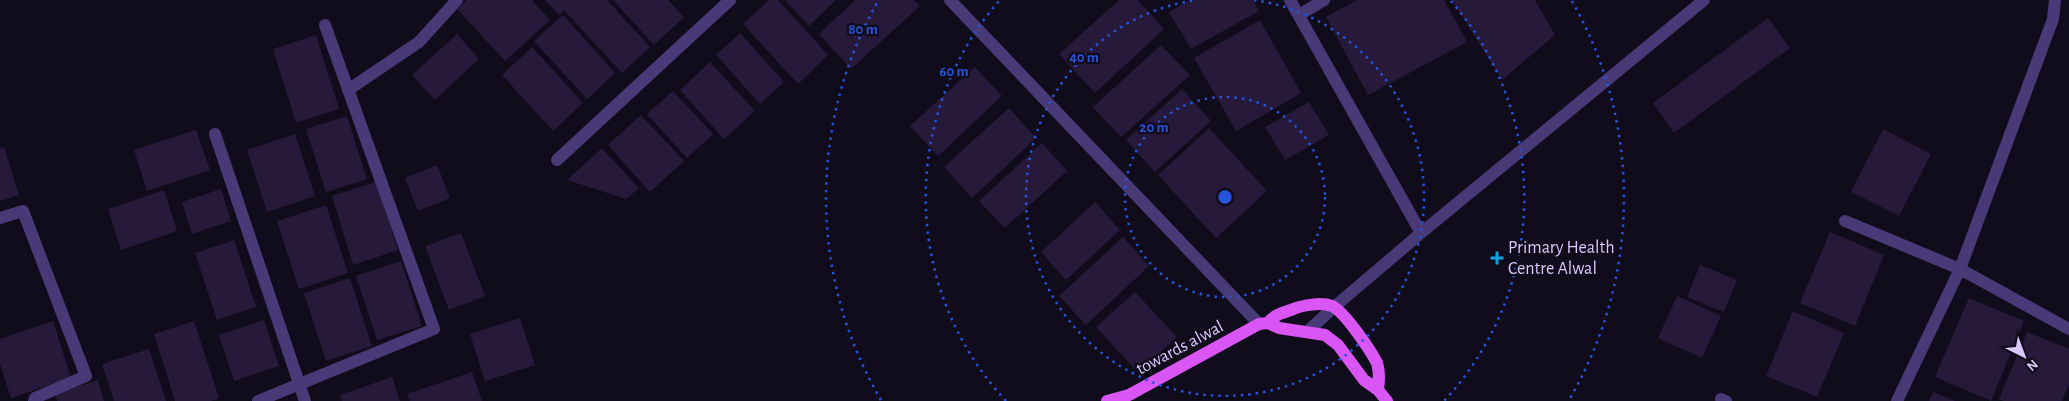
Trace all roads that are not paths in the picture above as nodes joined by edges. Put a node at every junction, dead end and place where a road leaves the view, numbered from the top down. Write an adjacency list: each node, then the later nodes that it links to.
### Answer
1 (457, 0): 10 (street)
2 (730, 0): 12 (street)
3 (950, 0): 18 (street)
4 (1290, 0): 8 (street)
5 (1324, 0): 8 (street)
6 (1704, 0): 15 (street)
7 (2055, 0): 16 (street)
8 (1299, 15): 15 (street)
9 (325, 25): 10 (street)
10 (348, 90): 21 (street)
11 (216, 134): 21 (street)
12 (557, 160)
13 (0, 218): 23 (street)
14 (1845, 221): 16 (street)
15 (1421, 233): 17 (street)
16 (1960, 269): 19 (street); 28 (street)
17 (1334, 306): 18 (main road, towards alwal); 20 (street); 22 (main road)
18 (1264, 324): 20 (main road); 26 (main road, towards alwal)
19 (2069, 329)
20 (1308, 332): 22 (main road)
21 (300, 384): 24 (street); 25 (street)
22 (1378, 390): 27 (main road)
23 (34, 401)
24 (258, 401)
25 (305, 401)
26 (1107, 401)
27 (1387, 401)
28 (1897, 401)

